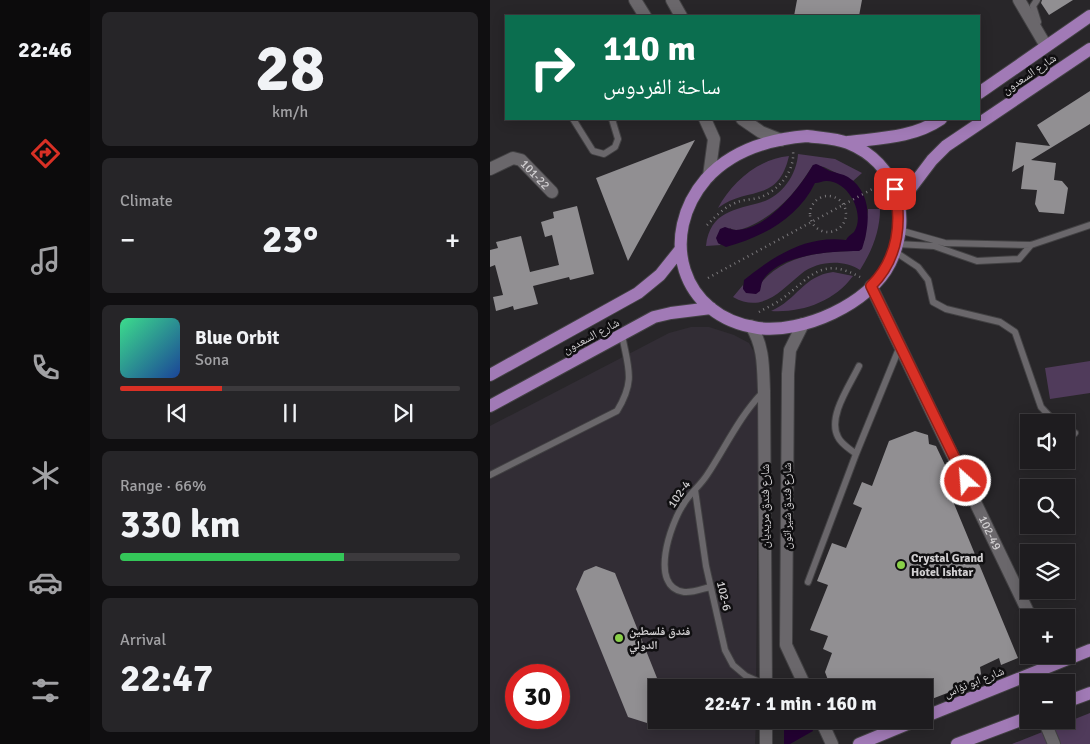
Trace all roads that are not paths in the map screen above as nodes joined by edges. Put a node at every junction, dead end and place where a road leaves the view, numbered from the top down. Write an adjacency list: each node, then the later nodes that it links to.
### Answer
1 (636, 0): 5 (street)
2 (672, 0): 6 (street)
3 (1019, 0): 8 (street)
4 (1037, 0): 8 (lane)
5 (644, 15)
6 (680, 15)
7 (1090, 16): 8 (main road, شارع السعدون)
8 (1046, 46): 10 (main road, شارع السعدون)
9 (1090, 49): 21 (main road, شارع السعدون)
10 (980, 91)
11 (574, 120): 12 (lane)
12 (612, 120)
13 (706, 120): 19 (street)
14 (743, 120): 16 (street)
15 (939, 120): 17 (main road)
16 (781, 140): 17 (main road); 19 (main road)
17 (846, 142): 21 (main road)
18 (490, 169): 20 (street, 101-22)
19 (709, 176): 27 (main road)
20 (552, 192)
21 (898, 205): 23 (main road)
22 (1089, 224): 24 (lane)
23 (898, 230): 25 (lane); 26 (main road)
24 (1031, 245): 25 (lane); 25 (lane)
25 (953, 247): 26 (lane)
26 (895, 248): 28 (main road); 38 (lane)
27 (680, 250): 29 (main road); 35 (main road, شارع السعدون)
28 (871, 286): 30 (main road); 33 (street, 102-49)
29 (711, 308): 31 (main road); 32 (main road, شارع السعدون)
30 (803, 324): 31 (main road); 39 (street, شارع فندق شيراتون)
31 (751, 326): 36 (street, شارع فندق مريديان)
32 (622, 335): 37 (main road, شارع السعدون); 42 (lane)
33 (900, 344): 41 (lane); 46 (street, 102-49)
34 (858, 366): 41 (lane)
35 (490, 375)
36 (764, 392): 40 (street, شارع فندق مريديان); 43 (lane, 102-4)
37 (490, 406)
38 (1048, 414)
39 (787, 444): 40 (street); 47 (street, شارع فندق شيراتون)
40 (765, 445): 48 (street, شارع فندق مريديان)
41 (856, 454): 44 (lane)
42 (490, 475)
43 (695, 490): 45 (lane, 102-6); 45 (lane, 102-4)
44 (808, 582)
45 (710, 587): 52 (lane, 102-6)
46 (1028, 609)
47 (786, 645): 48 (street); 54 (street, شارع فندق شيراتون)
48 (766, 647): 53 (street, شارع فندق مريديان)
49 (1090, 650): 50 (main road, شارع ابو نؤاس)
50 (1075, 654)
51 (1041, 664): 57 (main road, شارع ابو نؤاس)
52 (752, 679)
53 (766, 679)
54 (802, 679)
55 (1090, 693): 56 (main road)
56 (1075, 699)
57 (933, 713)
58 (1020, 720): 66 (main road)
59 (766, 729): 64 (street)
60 (825, 729): 65 (street)
61 (895, 729): 63 (main road)
62 (1048, 729): 67 (street)
63 (862, 743)
64 (766, 744)
65 (832, 744)
66 (957, 744)
67 (1054, 744)

